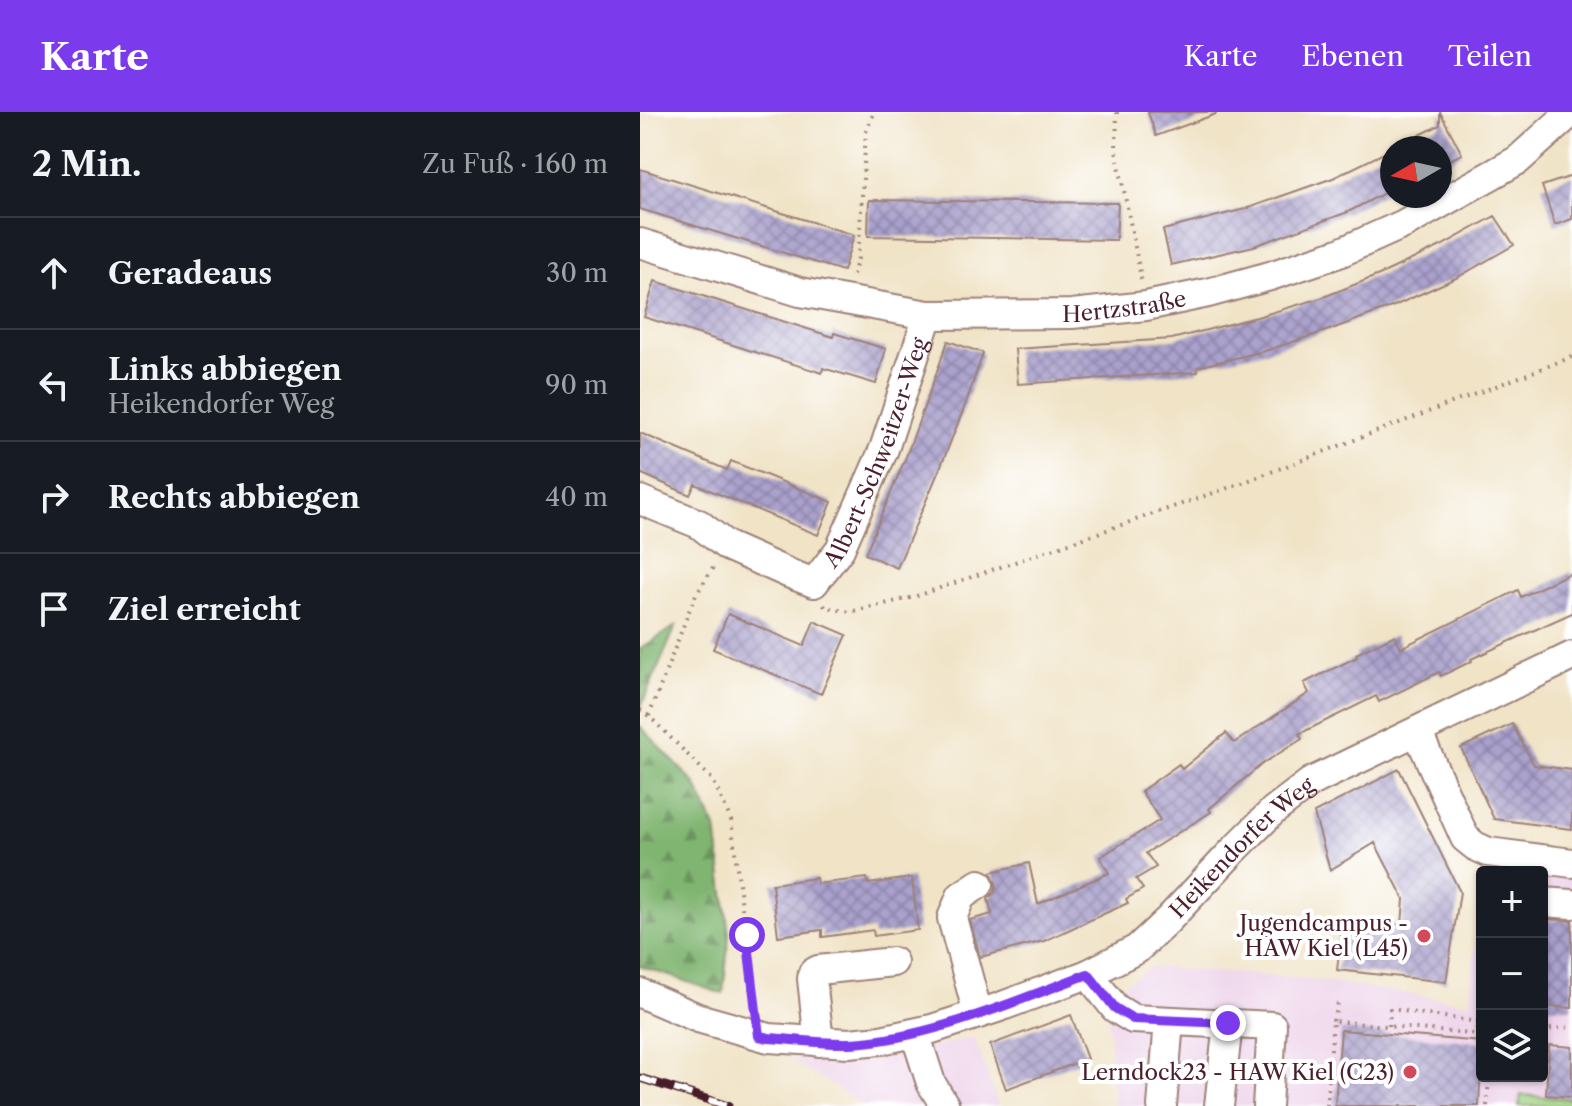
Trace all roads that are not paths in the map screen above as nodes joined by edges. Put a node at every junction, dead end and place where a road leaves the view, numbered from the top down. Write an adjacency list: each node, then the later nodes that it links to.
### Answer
1 (1569, 114): 3 (street, Hertzstraße)
2 (640, 243): 3 (street, Hertzstraße)
3 (928, 315): 4 (street, Albert-Schweitzer-Weg)
4 (640, 500)
5 (1572, 656): 6 (street, Heikendorfer Weg)
6 (1417, 731): 8 (street); 13 (street, Heikendorfer Weg)
7 (1572, 863): 8 (street)
8 (1519, 864)
9 (979, 884): 15 (street)
10 (1548, 902): 11 (street)
11 (1572, 904)
12 (893, 962): 19 (street)
13 (1088, 974): 15 (street, Heikendorfer Weg); 16 (street)
14 (640, 993): 19 (street, Heikendorfer Weg)
15 (978, 1014): 18 (street, Heikendorfer Weg)
16 (1169, 1021): 17 (street); 21 (street)
17 (1228, 1023): 22 (street); 23 (street)
18 (915, 1033): 19 (street, Heikendorfer Weg); 20 (street)
19 (819, 1042)
20 (945, 1106)
21 (1162, 1106)
22 (1219, 1106)
23 (1267, 1106)

